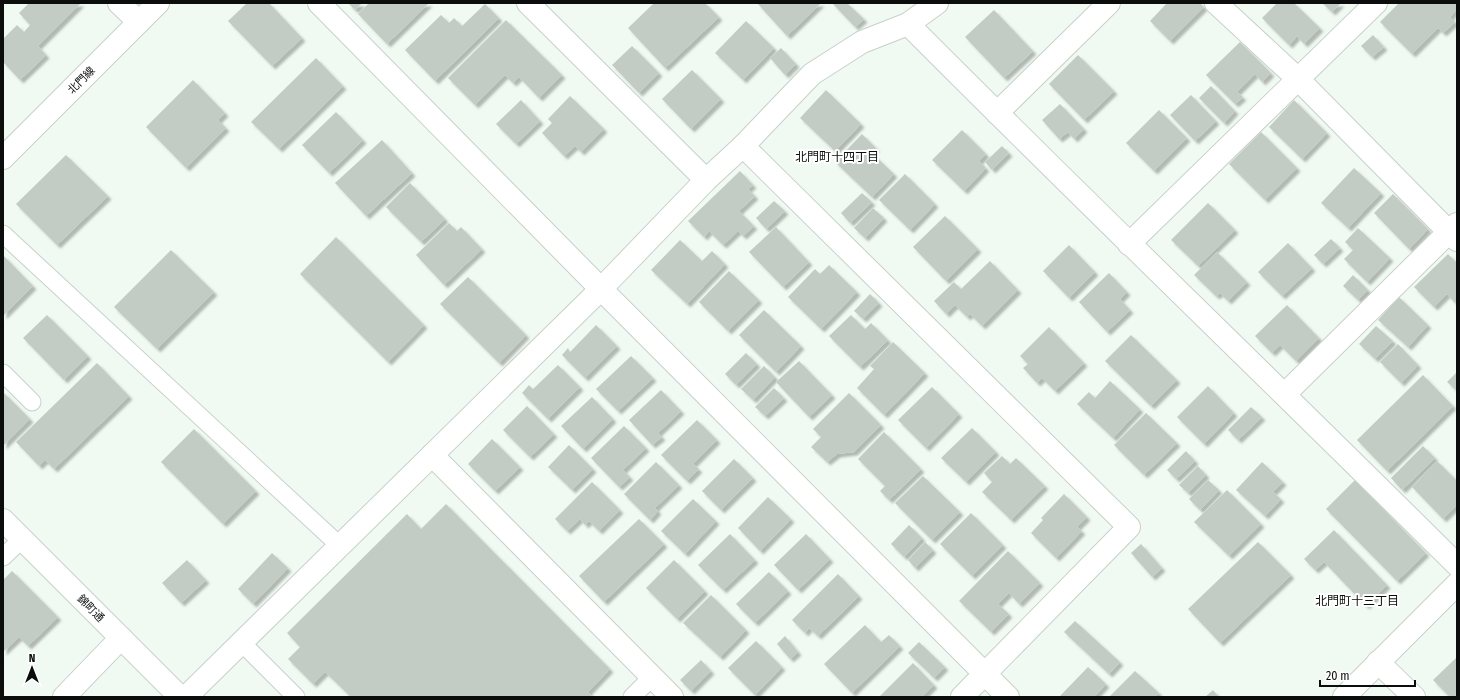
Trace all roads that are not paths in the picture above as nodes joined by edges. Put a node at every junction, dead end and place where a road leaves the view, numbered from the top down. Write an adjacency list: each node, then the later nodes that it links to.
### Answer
1 (119, 3): 9 (street)
2 (158, 3): 9 (street, 北門線)
3 (319, 3): 19 (street)
4 (528, 3): 15 (street)
5 (937, 3): 10 (street)
6 (1109, 3): 12 (street)
7 (1216, 3): 11 (street)
8 (1376, 3): 11 (street)
9 (139, 22): 14 (street, 北門線)
10 (908, 24): 12 (street); 13 (street)
11 (1298, 79): 16 (street); 18 (street)
12 (997, 113): 18 (street)
13 (743, 146): 15 (street); 33 (street)
14 (3, 158)
15 (706, 180): 19 (street)
16 (1454, 232): 21 (street)
17 (3, 234): 26 (lane)
18 (1129, 244): 21 (street)
19 (600, 289): 23 (street); 33 (street)
20 (3, 373): 22 (lane)
21 (1285, 394): 28 (street)
22 (32, 402)
23 (432, 455): 26 (street); 34 (street)
24 (3, 520): 25 (street, 錦町通)
25 (22, 539): 27 (lane); 30 (street, 錦町通)
26 (339, 546): 31 (street)
27 (3, 557)
28 (1457, 565)
29 (1457, 584): 32 (street)
30 (121, 638): 35 (street); 36 (street, 錦町通)
31 (241, 642): 37 (street); 38 (lane)
32 (1378, 662): 43 (street); 44 (street)
33 (985, 674): 41 (street); 42 (street)
34 (652, 677): 39 (lane); 40 (street)
35 (64, 697)
36 (180, 697)
37 (186, 697)
38 (296, 697)
39 (632, 697)
40 (672, 697)
41 (962, 697)
42 (1008, 697)
43 (1344, 697)
44 (1414, 697)

